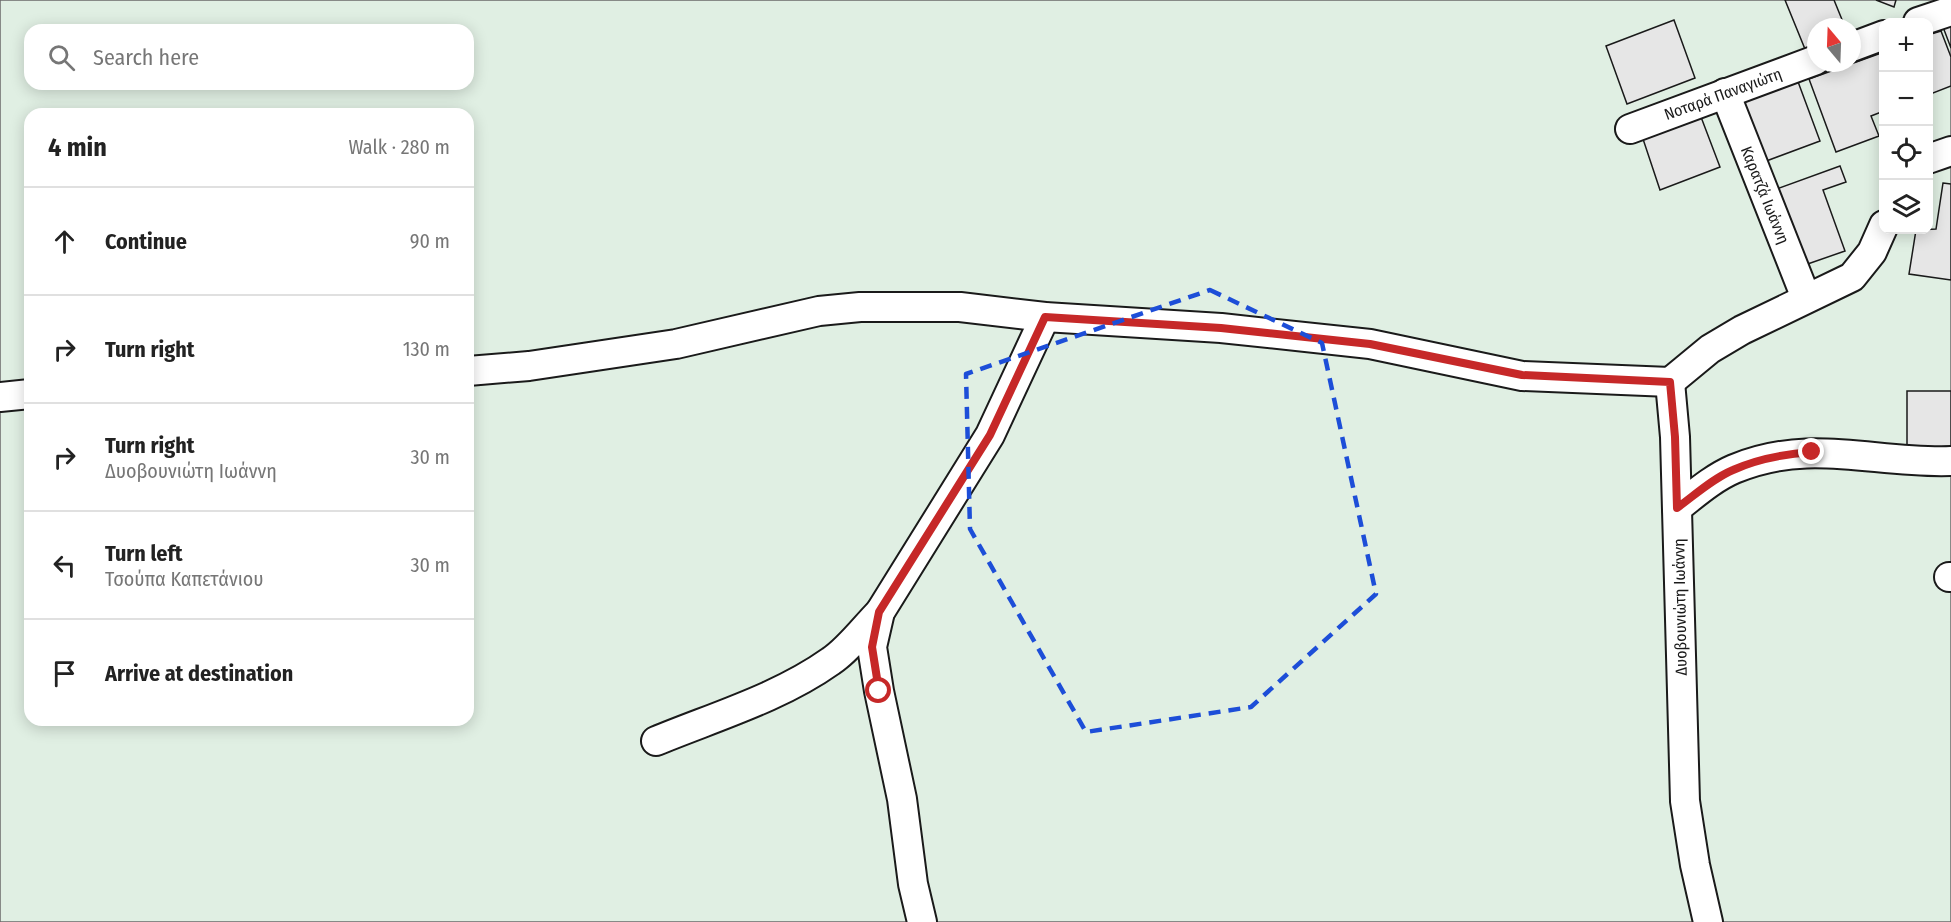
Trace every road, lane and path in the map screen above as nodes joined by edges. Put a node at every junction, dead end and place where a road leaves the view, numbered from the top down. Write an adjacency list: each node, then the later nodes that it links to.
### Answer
1 (1951, 10): 2 (street)
2 (1929, 18)
3 (1879, 37): 4 (street)
4 (1861, 44)
5 (1807, 63): 6 (street, Νοταρά Παναγιώτη)
6 (1725, 93): 7 (street, Νοταρά Παναγιώτη); 11 (street, Καρατζά Ιωάννη)
7 (1630, 129)
8 (1951, 151): 9 (street)
9 (1933, 158)
10 (1880, 234): 11 (street)
11 (1806, 298): 14 (street)
12 (1045, 317): 13 (street); 14 (street); 19 (street)
13 (474, 371)
14 (1670, 382): 18 (street, Δυοβουνιώτη Ιωάννη)
15 (24, 395): 16 (street)
16 (0, 398)
17 (1951, 461): 18 (street)
18 (1677, 508): 22 (street, Δυοβουνιώτη Ιωάννη)
19 (879, 612): 20 (street); 21 (street)
20 (656, 741)
21 (922, 922)
22 (1708, 922)

